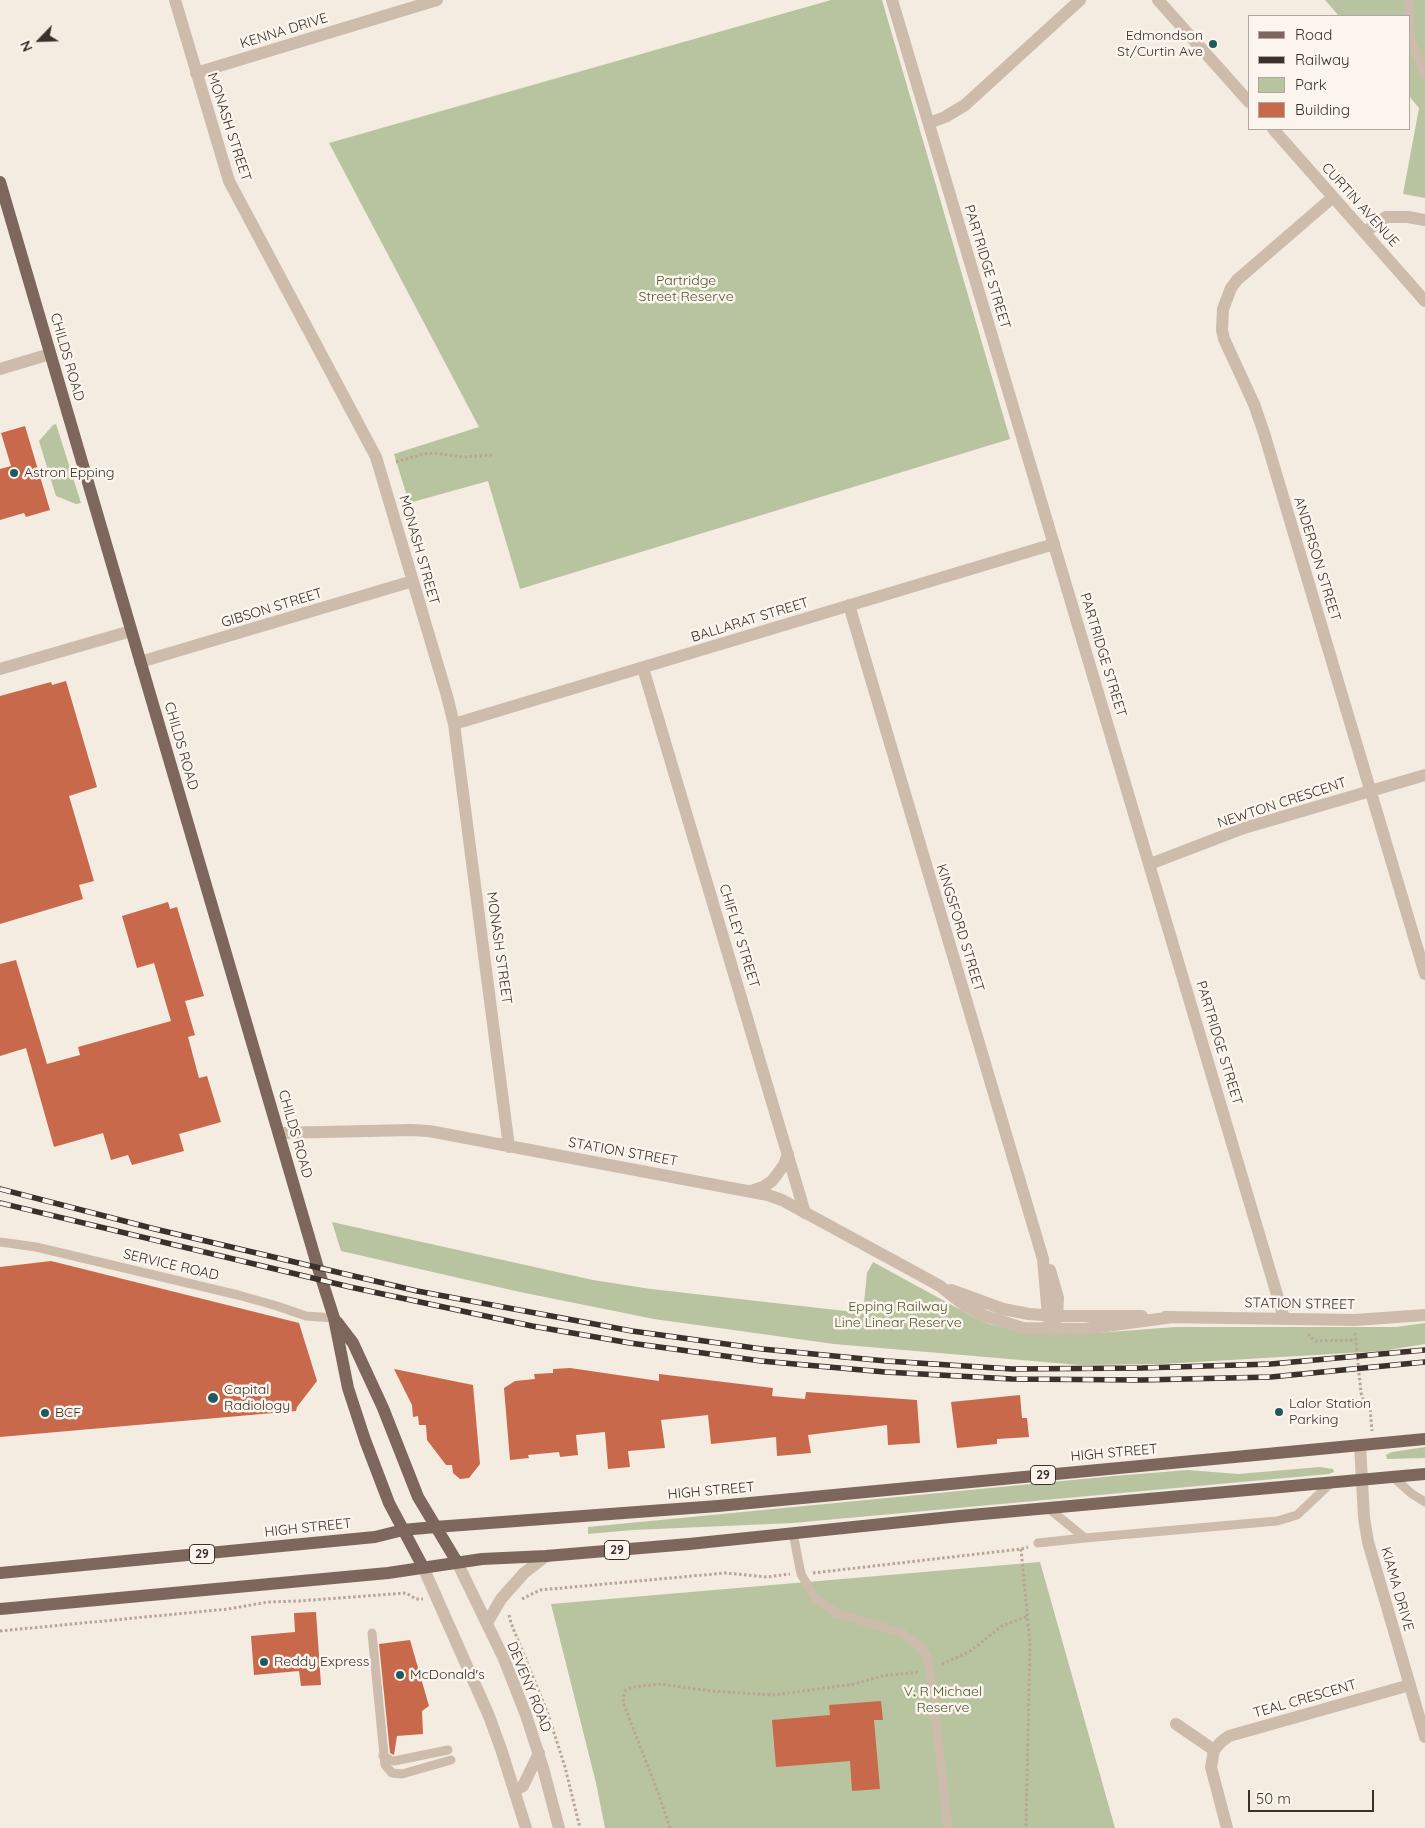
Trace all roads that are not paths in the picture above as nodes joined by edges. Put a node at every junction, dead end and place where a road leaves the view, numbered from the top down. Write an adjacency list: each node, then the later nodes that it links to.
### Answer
1 (175, 0): 9 (street, MONASH STREET)
2 (437, 0): 9 (street, KENNA DRIVE)
3 (892, 0): 12 (street, PARTRIDGE STREET)
4 (1080, 0): 12 (street)
5 (1409, 0): 7 (lane)
6 (1159, 1): 11 (street)
7 (1409, 15)
8 (1410, 32): 10 (lane)
9 (196, 72): 22 (street, MONASH STREET)
10 (1425, 75)
11 (1248, 101)
12 (929, 123): 21 (street, PARTRIDGE STREET)
13 (1274, 130): 15 (street, CURTIN AVENUE)
14 (0, 182): 19 (main road, CHILDS ROAD)
15 (1333, 197): 17 (street, CURTIN AVENUE); 30 (street, ANDERSON STREET)
16 (1425, 220): 17 (street)
17 (1365, 232): 18 (street, CURTIN AVENUE)
18 (1425, 301)
19 (50, 354): 20 (street); 24 (main road, CHILDS ROAD)
20 (0, 369)
21 (1054, 544): 23 (street, BALLARAT STREET); 31 (street, PARTRIDGE STREET)
22 (413, 582): 25 (street, GIBSON STREET); 28 (street, MONASH STREET)
23 (849, 605): 26 (street, BALLARAT STREET); 41 (street, KINGSFORD STREET)
24 (131, 631): 25 (main road, CHILDS ROAD); 27 (street)
25 (140, 662): 33 (main road, CHILDS ROAD)
26 (643, 668): 28 (street, BALLARAT STREET); 35 (street, CHIFLEY STREET)
27 (0, 669)
28 (454, 724): 34 (street, MONASH STREET)
29 (1425, 774): 30 (street, NEWTON CRESCENT)
30 (1370, 791): 31 (street, NEWTON CRESCENT); 32 (street, ANDERSON STREET)
31 (1150, 864): 44 (street, PARTRIDGE STREET)
32 (1425, 974)
33 (279, 1133): 34 (street, STATION STREET); 43 (main road, CHILDS ROAD)
34 (509, 1147): 36 (street, STATION STREET)
35 (788, 1154): 36 (street); 37 (street, CHIFLEY STREET)
36 (750, 1191): 37 (street, STATION STREET)
37 (805, 1213): 39 (street, STATION STREET)
38 (0, 1242): 43 (lane, SERVICE ROAD)
39 (940, 1286): 41 (street, STATION STREET); 45 (street, STATION STREET)
40 (1425, 1315): 44 (street, STATION STREET)
41 (1052, 1316): 42 (street, STATION STREET); 45 (street, KINGSFORD STREET)
42 (1174, 1317): 44 (street, STATION STREET); 45 (street, STATION STREET)
43 (334, 1318): 54 (main road, CHILDS ROAD); 55 (main road, CHILDS ROAD)
44 (1284, 1318)
45 (1051, 1330)
46 (1425, 1439): 47 (main road, HIGH STREET / 29)
47 (1360, 1445): 50 (street, KIAMA DRIVE); 54 (main road, HIGH STREET / 29)
48 (1425, 1474): 49 (main road, 29)
49 (1393, 1477): 50 (main road, 29); 52 (lane)
50 (1362, 1480): 51 (main road, 29); 66 (street, KIAMA DRIVE)
51 (1333, 1482): 53 (main road, 29); 57 (lane)
52 (1425, 1502)
53 (1048, 1508): 56 (main road, 29); 57 (lane)
54 (435, 1527): 55 (main road, HIGH STREET / 29); 60 (main road, CHILDS ROAD)
55 (403, 1530): 61 (main road, CHILDS ROAD); 62 (main road, HIGH STREET / 29)
56 (793, 1533): 59 (main road, 29); 77 (lane)
57 (1085, 1538): 58 (lane)
58 (1038, 1544)
59 (546, 1556): 60 (main road, 29); 64 (street)
60 (457, 1562): 61 (main road, 29); 64 (street, DEVENY ROAD)
61 (423, 1567): 63 (main road, 29); 74 (street)
62 (0, 1573)
63 (0, 1609)
64 (487, 1623): 71 (street, DEVENY ROAD)
65 (372, 1633): 72 (lane)
66 (1410, 1685): 68 (street, KIAMA DRIVE); 70 (street, TEAL CRESCENT)
67 (1176, 1724): 70 (street)
68 (1425, 1737)
69 (448, 1750): 72 (lane)
70 (1214, 1750): 78 (street)
71 (538, 1753): 74 (street); 76 (street, DEVENY ROAD)
72 (384, 1756): 73 (lane)
73 (451, 1760)
74 (515, 1791): 75 (street)
75 (526, 1828)
76 (558, 1828)
77 (948, 1828)
78 (1227, 1828)

